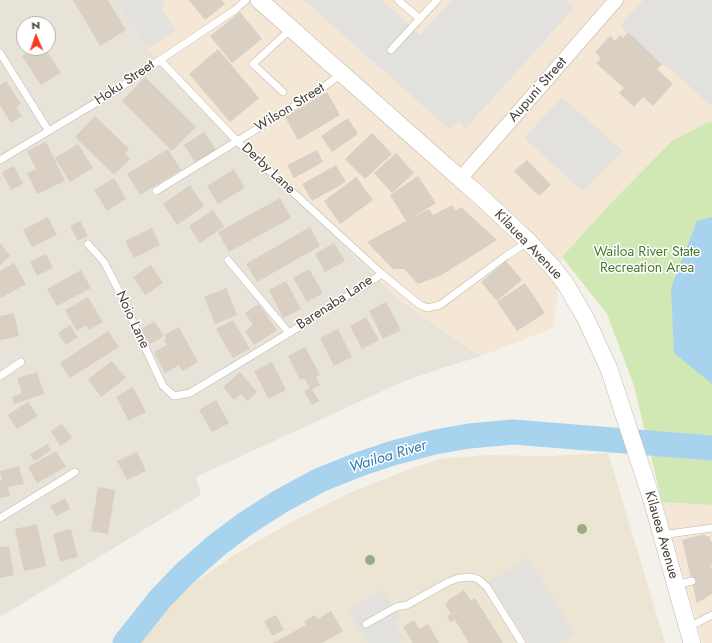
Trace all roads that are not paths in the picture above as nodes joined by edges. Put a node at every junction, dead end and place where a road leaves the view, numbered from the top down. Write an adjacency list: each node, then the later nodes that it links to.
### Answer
1 (246, 0): 10 (lane, Hoku Street)
2 (259, 0): 7 (street, Kilauea Avenue)
3 (398, 0): 6 (lane)
4 (437, 0): 6 (lane)
5 (610, 2): 16 (street, Aupuni Street)
6 (420, 19): 8 (lane)
7 (291, 29): 11 (street, Kilauea Avenue); 12 (lane)
8 (391, 50)
9 (0, 53): 13 (lane)
10 (160, 60): 13 (lane, Hoku Street); 14 (lane, Derby Lane)
11 (342, 74): 14 (lane, Wilson Street); 16 (street, Kilauea Avenue)
12 (283, 92)
13 (48, 130): 15 (lane, Hoku Street)
14 (237, 141): 17 (lane, Wilson Street); 21 (lane, Derby Lane)
15 (0, 160)
16 (460, 179): 18 (street, Kilauea Avenue)
17 (156, 192)
18 (528, 242): 21 (lane, Barenaba Lane); 29 (street, Kilauea Avenue)
19 (88, 244): 25 (lane, Noio Lane)
20 (228, 260): 22 (lane)
21 (382, 274): 22 (lane, Barenaba Lane)
22 (289, 333): 25 (lane, Barenaba Lane)
23 (21, 362): 24 (lane)
24 (0, 376)
25 (174, 396)
26 (75, 472): 27 (lane)
27 (0, 518)
28 (712, 528): 29 (lane)
29 (661, 535): 31 (street, Kilauea Avenue)
30 (692, 581): 31 (lane)
31 (675, 585): 34 (street, Kilauea Avenue)
32 (712, 615): 34 (lane)
33 (366, 624): 35 (lane)
34 (690, 635)
35 (522, 643)

